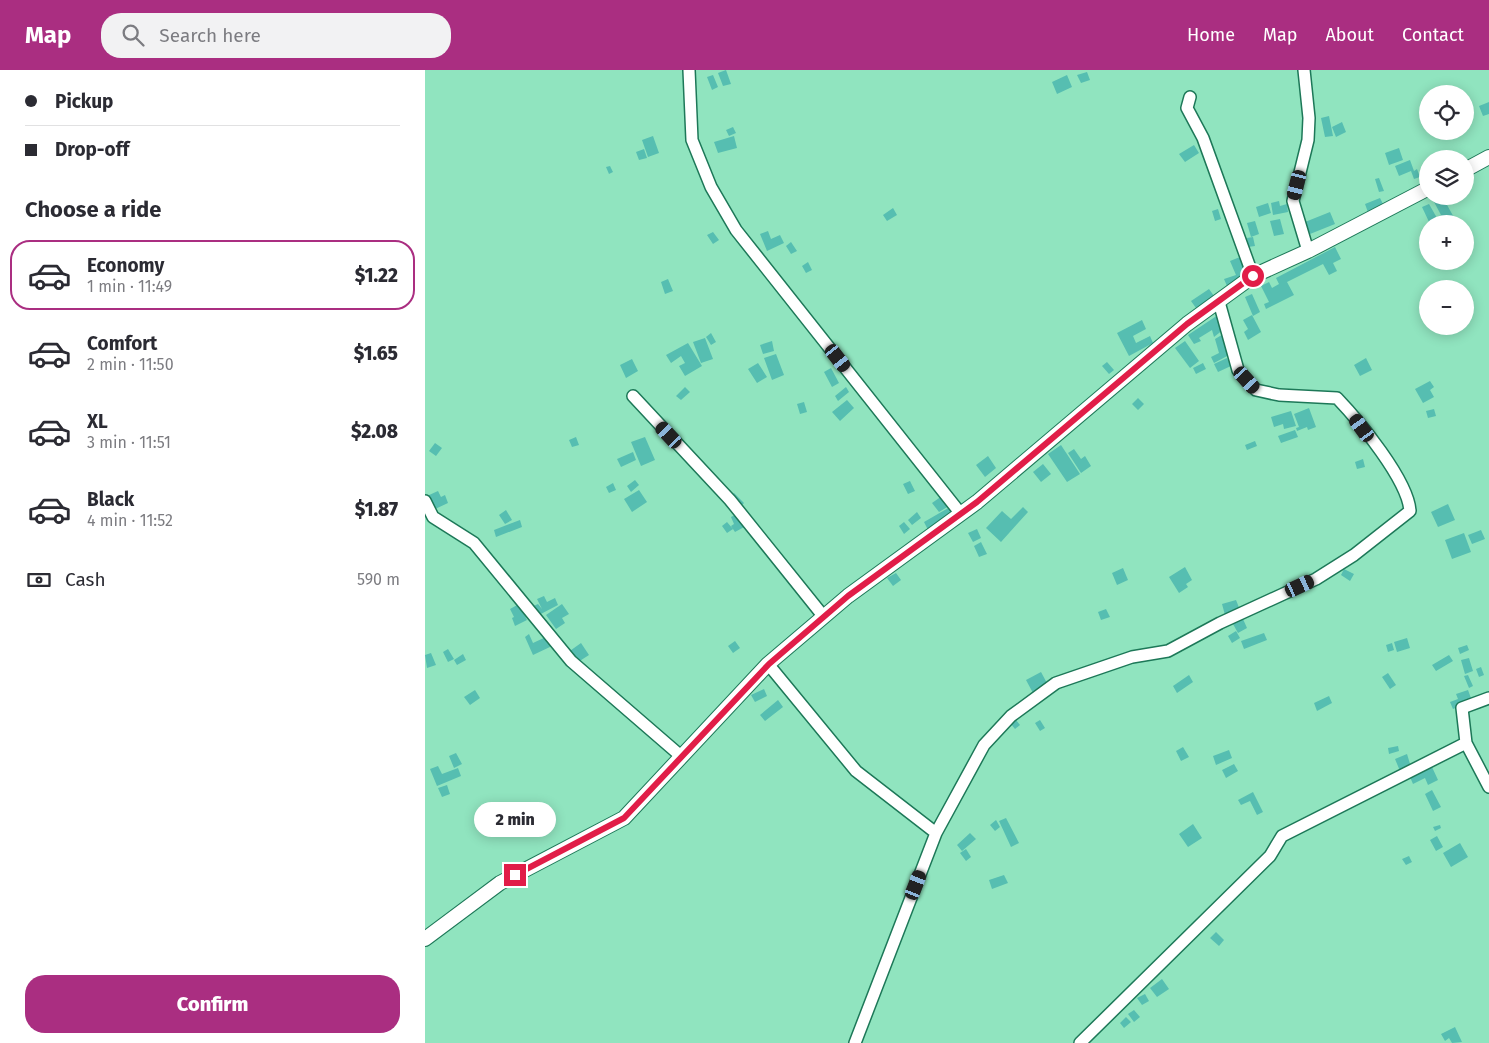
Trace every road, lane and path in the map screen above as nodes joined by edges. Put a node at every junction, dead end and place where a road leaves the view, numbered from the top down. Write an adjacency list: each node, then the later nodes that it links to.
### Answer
1 (689, 70): 12 (street)
2 (1304, 70): 7 (street)
3 (1189, 97): 8 (street)
4 (1489, 157): 5 (street)
5 (1474, 165)
6 (1419, 193): 7 (street)
7 (1308, 252): 8 (street)
8 (1253, 276): 9 (street)
9 (1219, 302): 12 (street); 19 (street)
10 (633, 396): 13 (street)
11 (425, 501): 17 (street)
12 (961, 514): 13 (street)
13 (824, 617): 14 (street)
14 (769, 664): 17 (street); 19 (street)
15 (1489, 698): 16 (street)
16 (1466, 742): 18 (street); 22 (street)
17 (682, 757): 20 (street)
18 (1489, 787)
19 (936, 833): 21 (street)
20 (425, 939)
21 (855, 1043)
22 (1080, 1043)

